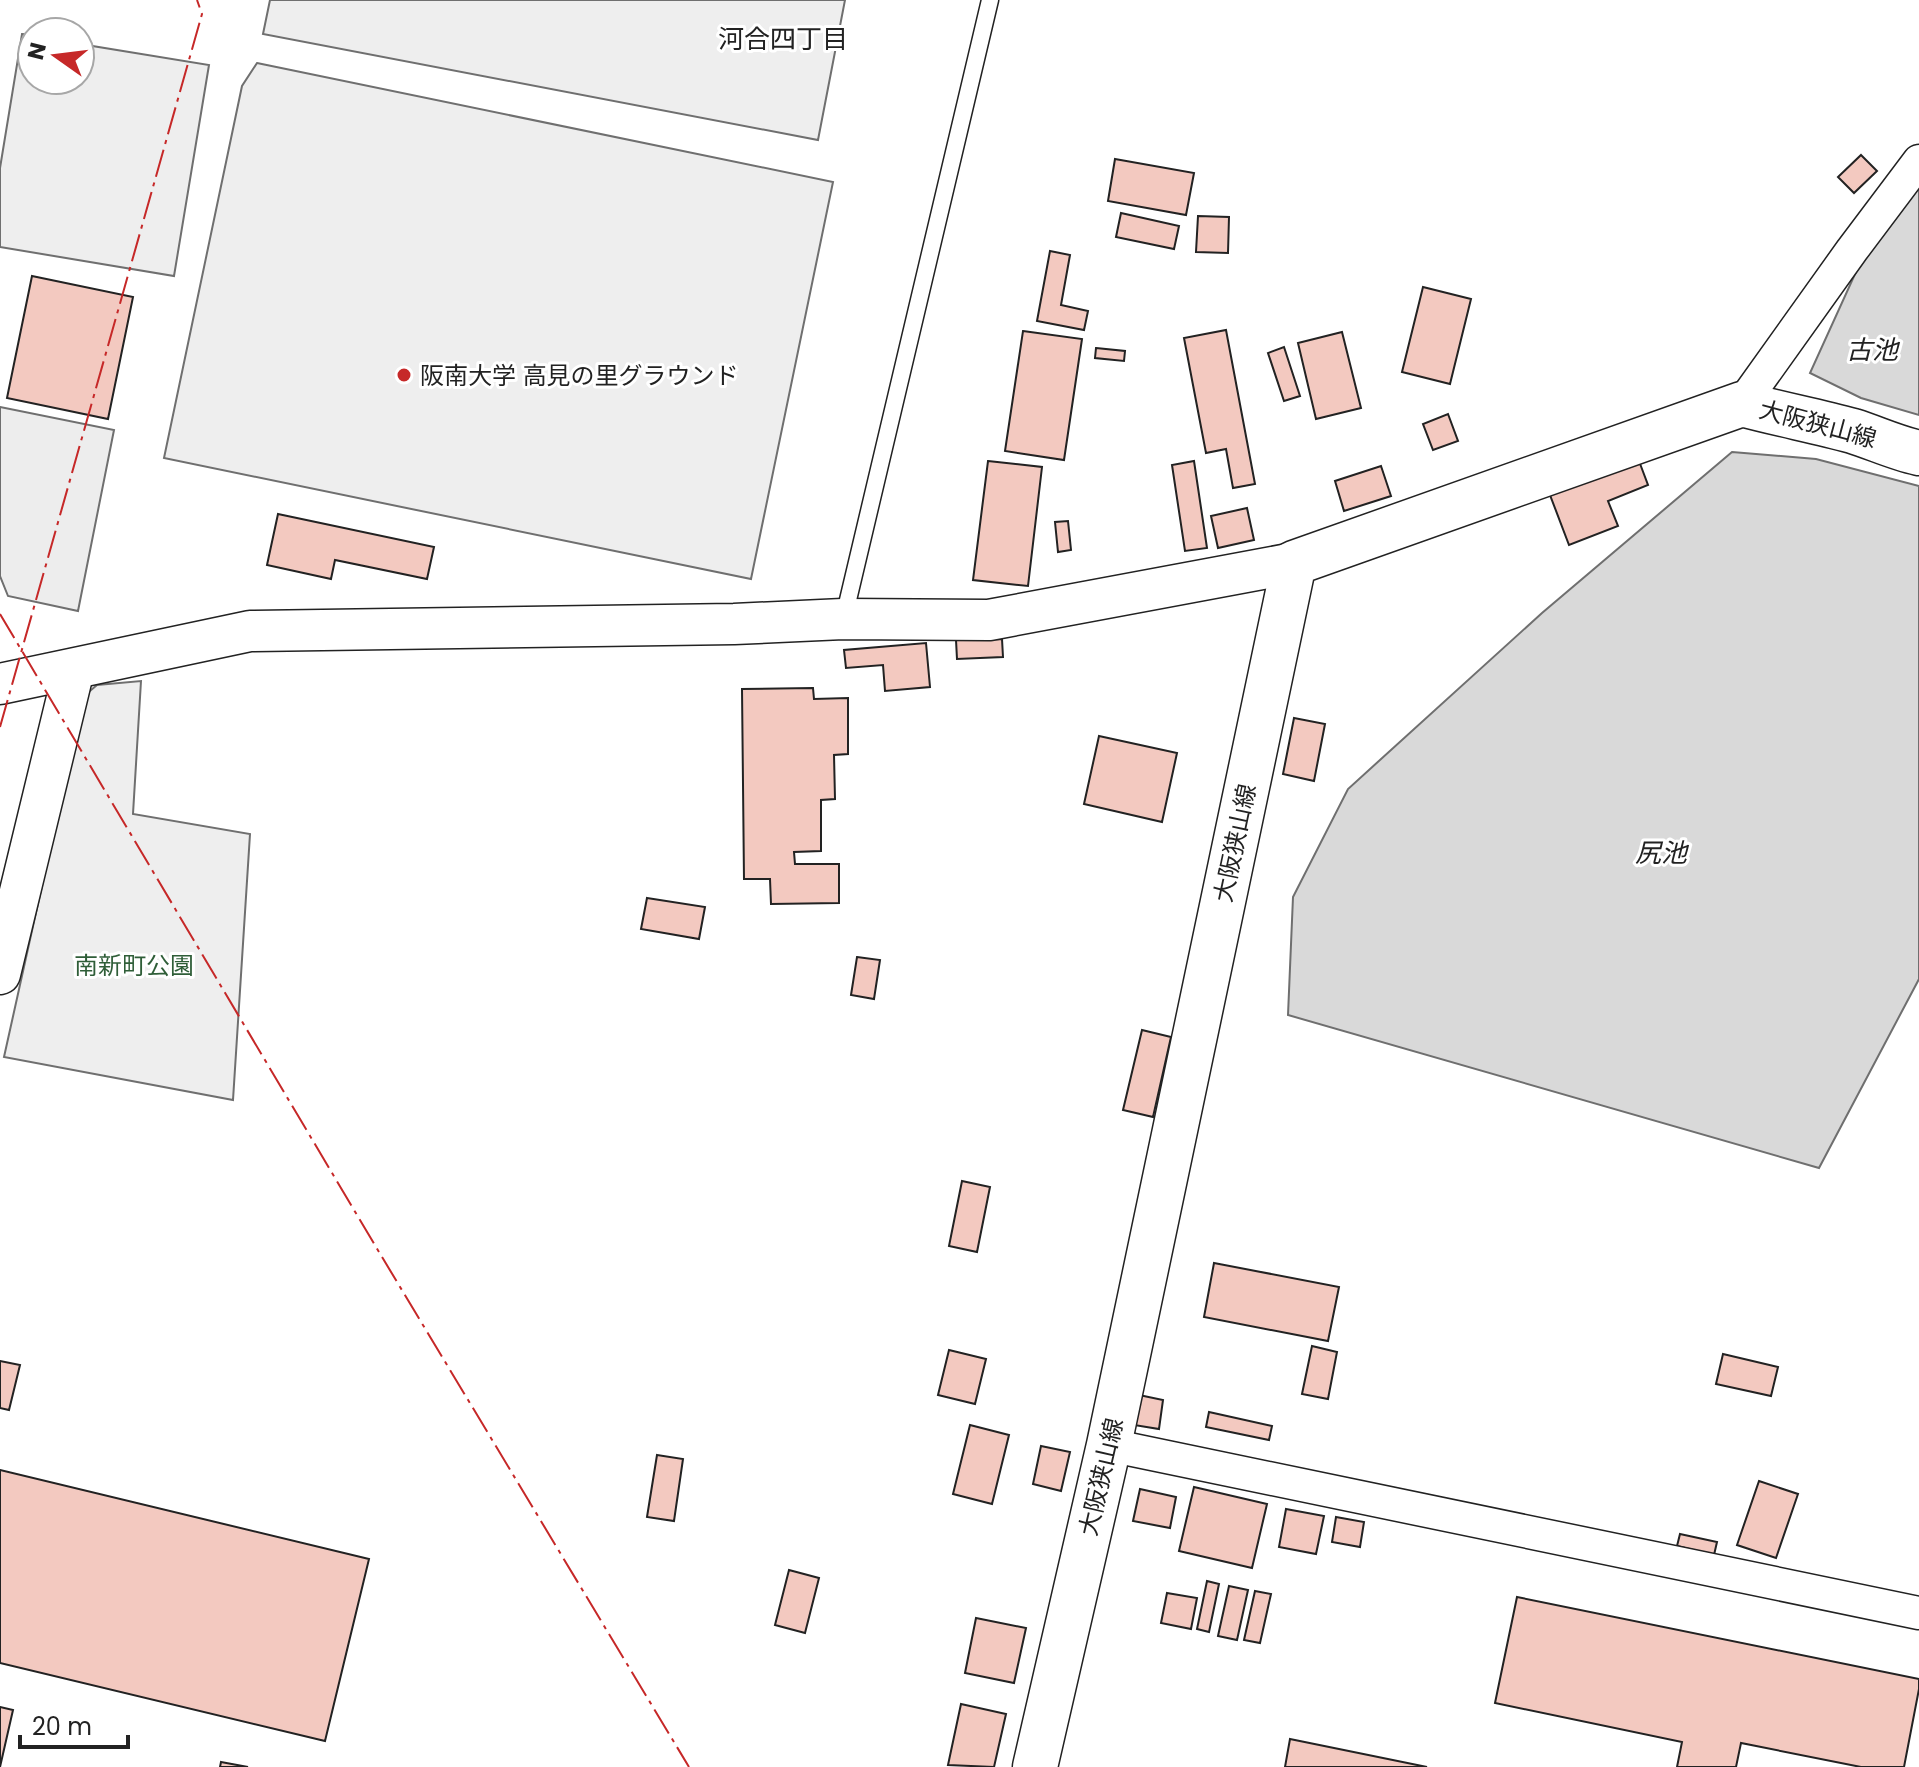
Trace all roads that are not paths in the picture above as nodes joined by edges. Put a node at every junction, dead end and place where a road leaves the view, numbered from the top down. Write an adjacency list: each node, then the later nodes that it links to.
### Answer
1 (990, 0): 6 (lane)
2 (1919, 161): 3 (street)
3 (1742, 404): 4 (main road, 大阪狭山線); 5 (main road, 大阪狭山線)
4 (1919, 453)
5 (1294, 563): 6 (street); 10 (main road, 大阪狭山線)
6 (843, 619): 7 (street)
7 (74, 669): 8 (street); 9 (street)
8 (1, 680)
9 (0, 974)
10 (1109, 1445): 11 (street); 12 (main road, 大阪狭山線)
11 (1919, 1613)
12 (1035, 1767)

